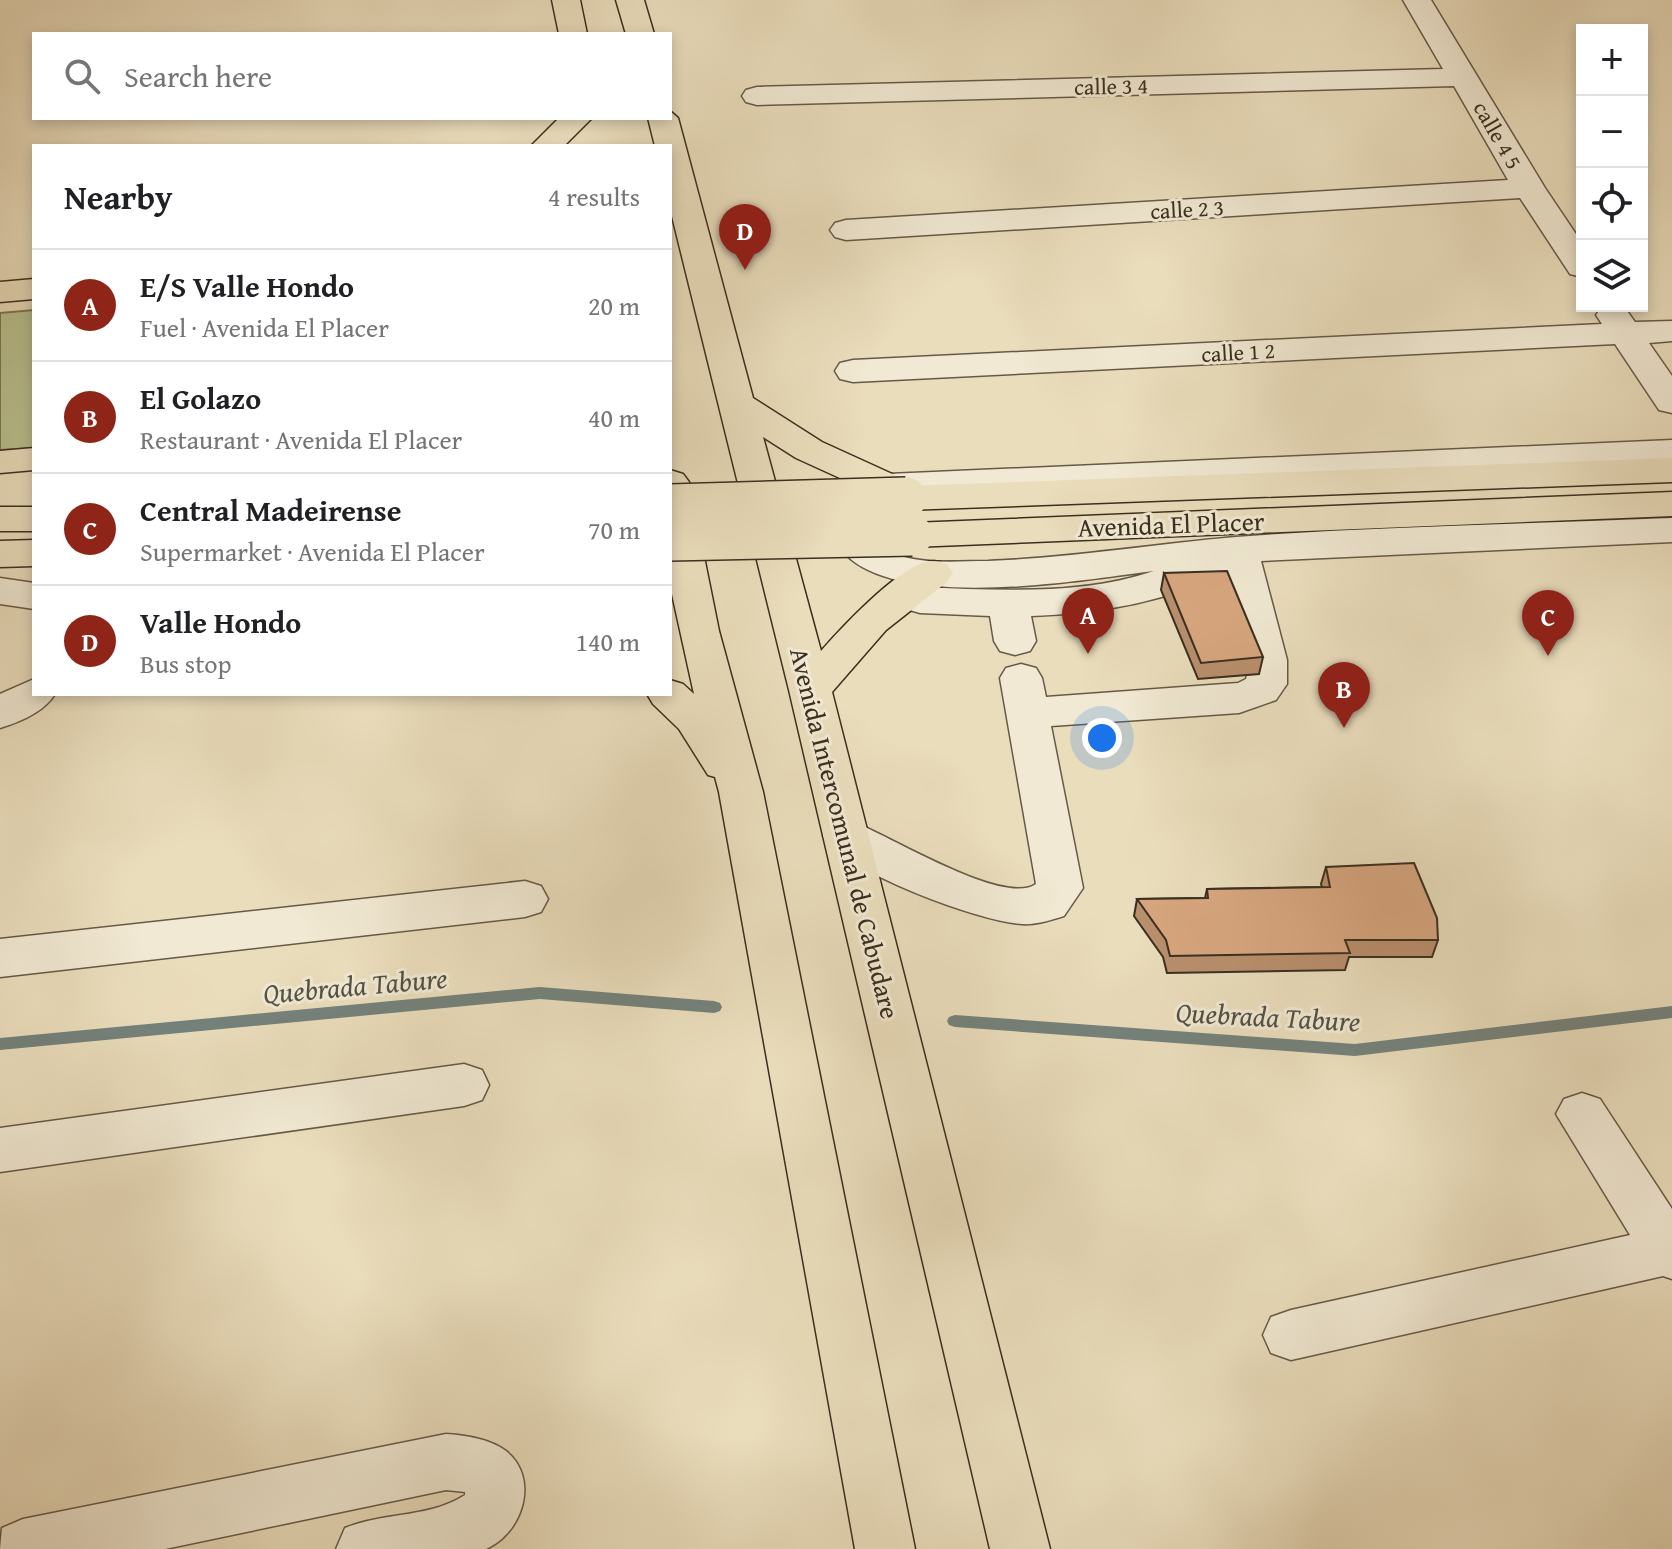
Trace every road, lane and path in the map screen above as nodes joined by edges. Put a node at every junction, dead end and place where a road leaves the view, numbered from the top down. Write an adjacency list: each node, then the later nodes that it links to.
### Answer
1 (566, 0): 4 (main road)
2 (630, 0): 5 (main road)
3 (1417, 0): 6 (street, calle 4 5)
4 (573, 32)
5 (639, 32)
6 (1465, 77): 7 (street, calle 3 4); 15 (street, calle 4 5)
7 (757, 96)
8 (575, 120): 11 (main road)
9 (591, 120): 12 (main road)
10 (664, 120): 13 (main road, Avenida Intercomunal de Cabudare)
11 (548, 144)
12 (597, 144)
13 (670, 144)
14 (672, 152): 26 (main road, Avenida Intercomunal de Cabudare)
15 (1529, 188): 16 (street, calle 2 3); 17 (street, calle 4 5)
16 (846, 230)
17 (1576, 258)
18 (32, 270): 19 (main road)
19 (0, 272)
20 (32, 289): 21 (main road)
21 (0, 292)
22 (1615, 320): 23 (street, calle 1 2); 24 (street, calle 1 2); 25 (street)
23 (1672, 331)
24 (853, 371)
25 (1672, 402)
26 (738, 404): 34 (main road); 49 (main road, Avenida Intercomunal de Cabudare)
27 (1672, 451): 34 (street)
28 (32, 459): 29 (main road)
29 (0, 462)
30 (1672, 470): 34 (main road, Avenida El Placer)
31 (672, 492): 53 (main road)
32 (1672, 504): 34 (main road, Avenida El Placer)
33 (672, 505): 34 (main road, Avenida El Placer, bridge)
34 (902, 506): 38 (main road, Avenida El Placer, bridge); 42 (street)
35 (0, 519): 36 (main road)
36 (32, 519)
37 (1672, 530): 39 (street)
38 (672, 540)
39 (1238, 550): 42 (street); 48 (street); 48 (street)
40 (32, 553): 41 (main road)
41 (0, 554)
42 (933, 573): 47 (main road)
43 (32, 583): 44 (street)
44 (0, 584)
45 (0, 591): 46 (street)
46 (32, 596)
47 (898, 599): 48 (street); 49 (main road)
48 (1018, 659): 54 (street)
49 (810, 690): 54 (main road, Avenida Intercomunal de Cabudare)
50 (32, 695): 52 (street)
51 (670, 696): 53 (main road)
52 (0, 713)
53 (741, 792): 64 (main road)
54 (846, 836): 65 (main road, Avenida Intercomunal de Cabudare)
55 (525, 899): 56 (street)
56 (0, 958)
57 (464, 1085): 59 (street)
58 (1582, 1114): 60 (street)
59 (0, 1150)
60 (1671, 1252): 61 (street)
61 (1291, 1335)
62 (23, 1549): 63 (street)
63 (366, 1549)
64 (885, 1549)
65 (1020, 1549)

